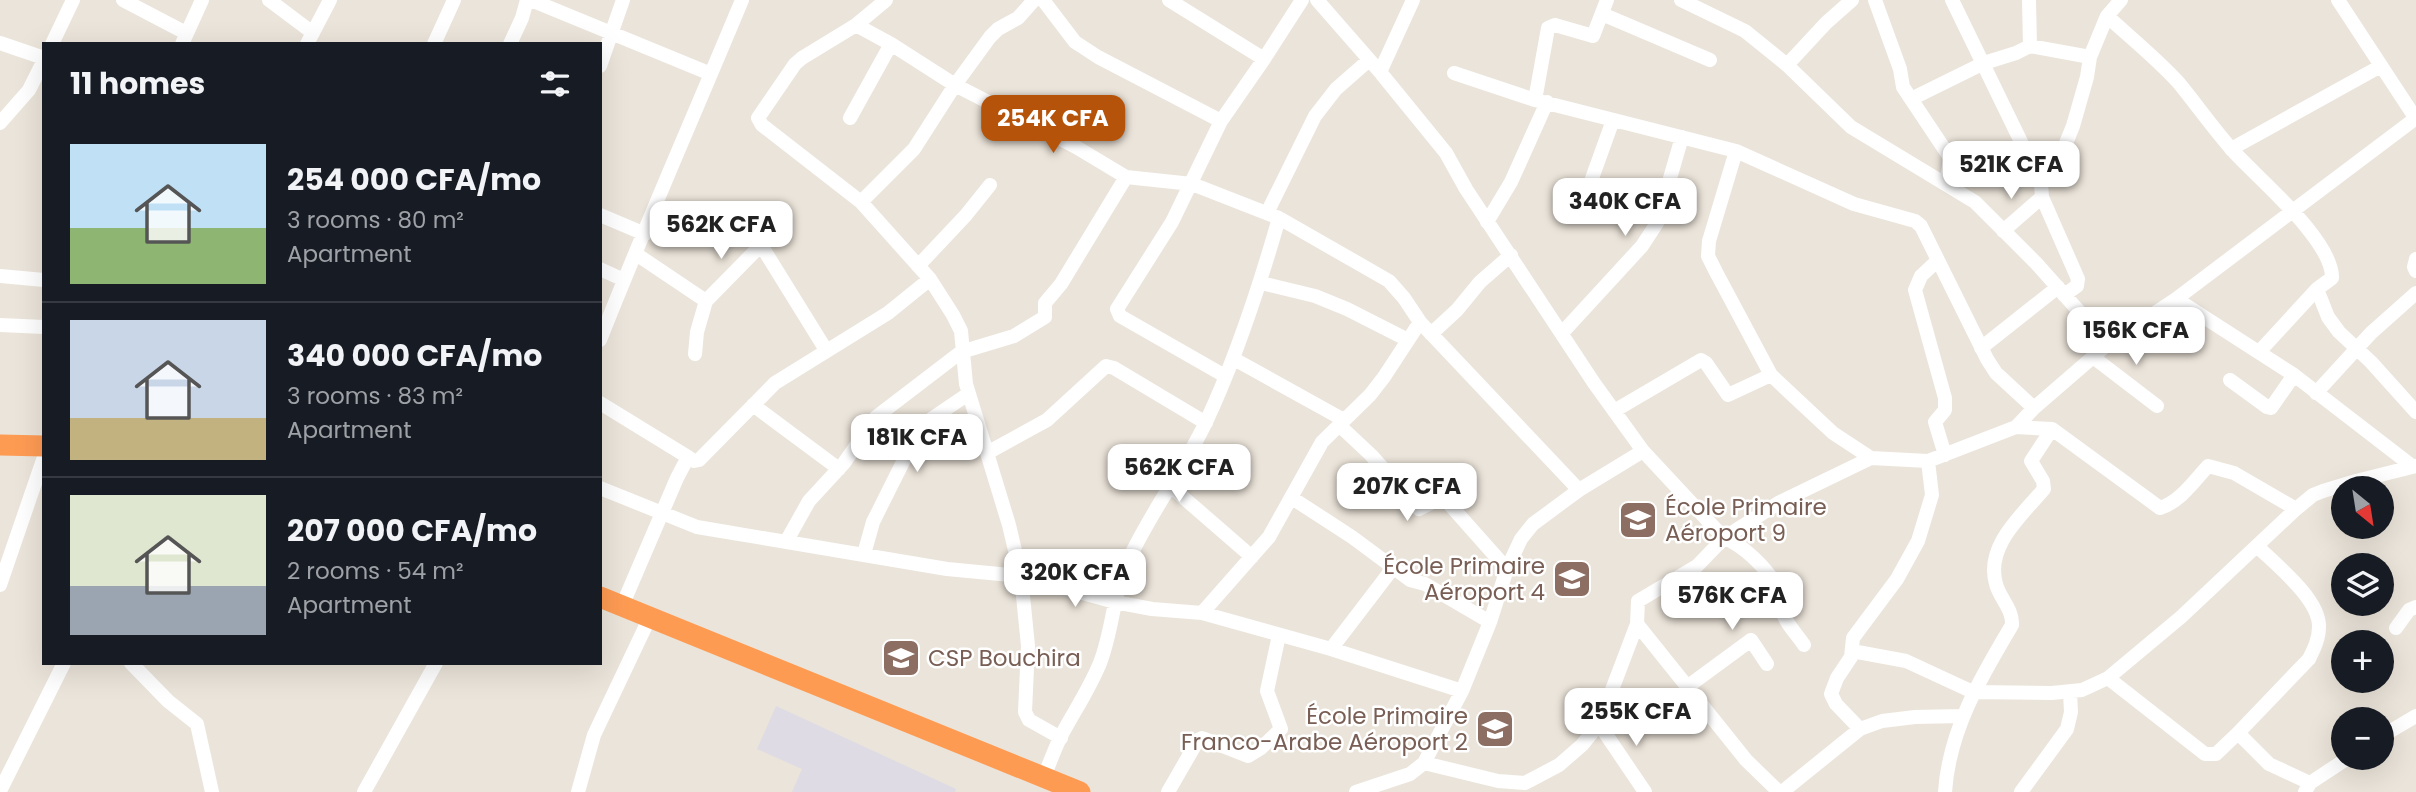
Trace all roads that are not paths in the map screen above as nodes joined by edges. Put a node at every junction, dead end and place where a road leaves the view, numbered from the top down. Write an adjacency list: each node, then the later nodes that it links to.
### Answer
1 (73, 0): 31 (street)
2 (123, 0): 29 (street)
3 (202, 0): 29 (street)
4 (269, 0): 30 (street)
5 (330, 0): 30 (street)
6 (454, 0): 32 (street)
7 (529, 0): 24 (street); 33 (street)
8 (623, 0): 28 (street)
9 (742, 0): 48 (street)
10 (1034, 0): 50 (street)
11 (1043, 0): 56 (street)
12 (1169, 0): 39 (street)
13 (1301, 0): 39 (street)
14 (1317, 0): 41 (street)
15 (1413, 0): 47 (street)
16 (1852, 0): 45 (street)
17 (1875, 0): 51 (street)
18 (1952, 0): 44 (street)
19 (2029, 0): 36 (street)
20 (2338, 0): 46 (street)
21 (882, 1): 27 (street)
22 (1685, 1): 45 (street)
23 (2118, 1): 26 (street)
24 (555, 5): 28 (street)
25 (1604, 7): 42 (street); 52 (street)
26 (2108, 16): 37 (street); 59 (street)
27 (856, 25): 35 (street); 66 (street)
28 (611, 32): 40 (street); 48 (street)
29 (184, 38)
30 (310, 38)
31 (52, 42)
32 (435, 42)
33 (511, 42)
34 (0, 43): 38 (street)
35 (891, 44): 50 (street); 53 (street)
36 (2030, 46): 37 (street); 44 (street)
37 (2090, 57): 65 (street)
38 (42, 58)
39 (1264, 59): 56 (street)
40 (602, 60)
41 (1369, 60): 47 (street); 69 (street)
42 (1710, 60)
43 (42, 63): 57 (street)
44 (1984, 63): 51 (street); 65 (street)
45 (1787, 65): 62 (street)
46 (2381, 66): 54 (street); 59 (street)
47 (1380, 72): 71 (street)
48 (712, 74): 73 (street)
49 (1454, 74): 52 (street)
50 (955, 85): 61 (street); 66 (street)
51 (1911, 99): 62 (street)
52 (1541, 101): 55 (street); 71 (street)
53 (850, 118)
54 (2416, 118): 68 (street)
55 (1613, 120): 58 (street); 67 (street)
56 (1221, 121): 63 (street)
57 (0, 123)
58 (1682, 137): 60 (street); 94 (street)
59 (2231, 149): 68 (street)
60 (1736, 151): 77 (street); 107 (street)
61 (1126, 177): 63 (street); 102 (street)
62 (1946, 183): 72 (street)
63 (1192, 184): 69 (street); 109 (street)
64 (990, 185): 78 (street)
65 (2042, 190): 72 (street); 87 (street)
66 (861, 202): 78 (street)
67 (1581, 209)
68 (2293, 210): 86 (street); 89 (street)
69 (1273, 215): 85 (street); 91 (street)
70 (602, 216): 73 (street)
71 (1487, 222): 75 (street)
72 (2003, 230): 87 (street)
73 (645, 233): 74 (street)
74 (636, 254): 84 (street); 90 (street)
75 (1511, 255): 94 (street); 95 (street)
76 (2416, 259): 80 (street)
77 (1938, 260): 99 (street); 127 (street)
78 (918, 266): 82 (street)
79 (602, 269): 84 (street)
80 (2416, 271)
81 (0, 276): 83 (street)
82 (930, 279): 101 (street); 102 (street)
83 (42, 280)
84 (624, 280): 96 (street)
85 (1261, 283): 97 (street); 106 (street)
86 (2317, 289): 100 (street); 103 (street)
87 (2061, 291): 98 (street); 99 (street)
88 (2416, 293): 100 (street)
89 (2176, 299): 98 (street); 103 (street)
90 (706, 301): 101 (street); 104 (street)
91 (1420, 322): 95 (street); 97 (street)
92 (0, 326): 93 (street)
93 (42, 327)
94 (1562, 333): 117 (street)
95 (1432, 334): 136 (street)
96 (602, 335)
97 (1408, 340): 120 (street)
98 (2108, 344): 105 (street)
99 (1981, 348): 116 (street)
100 (2358, 349): 111 (street); 118 (street)
101 (826, 351): 114 (street)
102 (961, 352): 112 (street); 133 (street)
103 (2259, 352): 108 (street)
104 (695, 354)
105 (2093, 357): 115 (street); 116 (street)
106 (1234, 359): 109 (street); 120 (street)
107 (1771, 375): 117 (street); 129 (street)
108 (2294, 375): 110 (street); 111 (street)
109 (1226, 376): 119 (street)
110 (2230, 380)
111 (2316, 393): 132 (street)
112 (968, 394): 126 (street); 143 (street)
113 (602, 404): 128 (street)
114 (753, 405): 128 (street); 133 (street)
115 (2157, 406)
116 (2034, 408): 121 (street)
117 (1614, 411): 125 (street)
118 (2416, 412)
119 (1206, 423): 126 (street); 134 (street)
120 (1341, 423): 137 (street); 146 (street)
121 (2016, 427): 122 (street); 127 (street)
122 (2052, 429): 138 (street); 169 (street)
123 (0, 445): 124 (highway)
124 (42, 446)
125 (1643, 451): 136 (street); 140 (street)
126 (987, 453): 147 (street)
127 (1945, 455): 130 (street)
128 (688, 457): 139 (street)
129 (1871, 458): 130 (street); 140 (street)
130 (1928, 461): 161 (street)
131 (42, 463): 148 (street)
132 (2414, 466): 138 (street)
133 (839, 469): 141 (street)
134 (1169, 485): 144 (street); 150 (street)
135 (602, 489): 139 (street)
136 (1579, 490): 146 (street)
137 (1292, 498): 144 (street); 145 (street)
138 (2296, 509): 142 (street)
139 (661, 514): 141 (street); 151 (street)
140 (1724, 538): 156 (street); 159 (street)
141 (786, 542): 143 (street)
142 (2257, 546): 166 (street); 176 (street)
143 (864, 554): 147 (street)
144 (1252, 557): 153 (street)
145 (1393, 568): 155 (street); 160 (street)
146 (1507, 569): 155 (street)
147 (1021, 576): 150 (street); 177 (street)
148 (0, 585)
149 (602, 598): 151 (highway)
150 (1115, 603): 153 (street); 177 (street)
151 (622, 606): 154 (highway)
152 (2416, 607): 157 (street)
153 (1202, 613): 158 (street)
154 (650, 617): 180 (highway); 185 (street)
155 (1490, 622): 168 (street)
156 (1637, 624): 167 (street); 173 (street)
157 (2396, 628)
158 (1279, 635): 160 (street); 187 (street)
159 (1804, 645)
160 (1331, 649): 168 (street)
161 (1852, 651): 169 (street); 174 (street)
162 (1768, 664): 167 (street)
163 (63, 665): 182 (street)
164 (133, 665): 183 (street)
165 (435, 665): 184 (street)
166 (2108, 678): 170 (street); 176 (street)
167 (1687, 687): 190 (street)
168 (1462, 691): 178 (street)
169 (1973, 692): 170 (street); 171 (street)
170 (2070, 692): 192 (street)
171 (1962, 716): 174 (street); 191 (street)
172 (2416, 716): 175 (street)
173 (1599, 724): 178 (street); 189 (street)
174 (1860, 729): 190 (street)
175 (2394, 729)
176 (2238, 733): 181 (street)
177 (1060, 738): 180 (street)
178 (1424, 763): 188 (street)
179 (2332, 770): 181 (street)
180 (1044, 777): 186 (highway)
181 (2308, 788)
182 (0, 791)
183 (212, 792)
184 (364, 792)
185 (578, 792)
186 (1080, 792)
187 (1168, 792)
188 (1356, 792)
189 (1645, 792)
190 (1780, 792)
191 (1945, 792)
192 (2021, 792)

